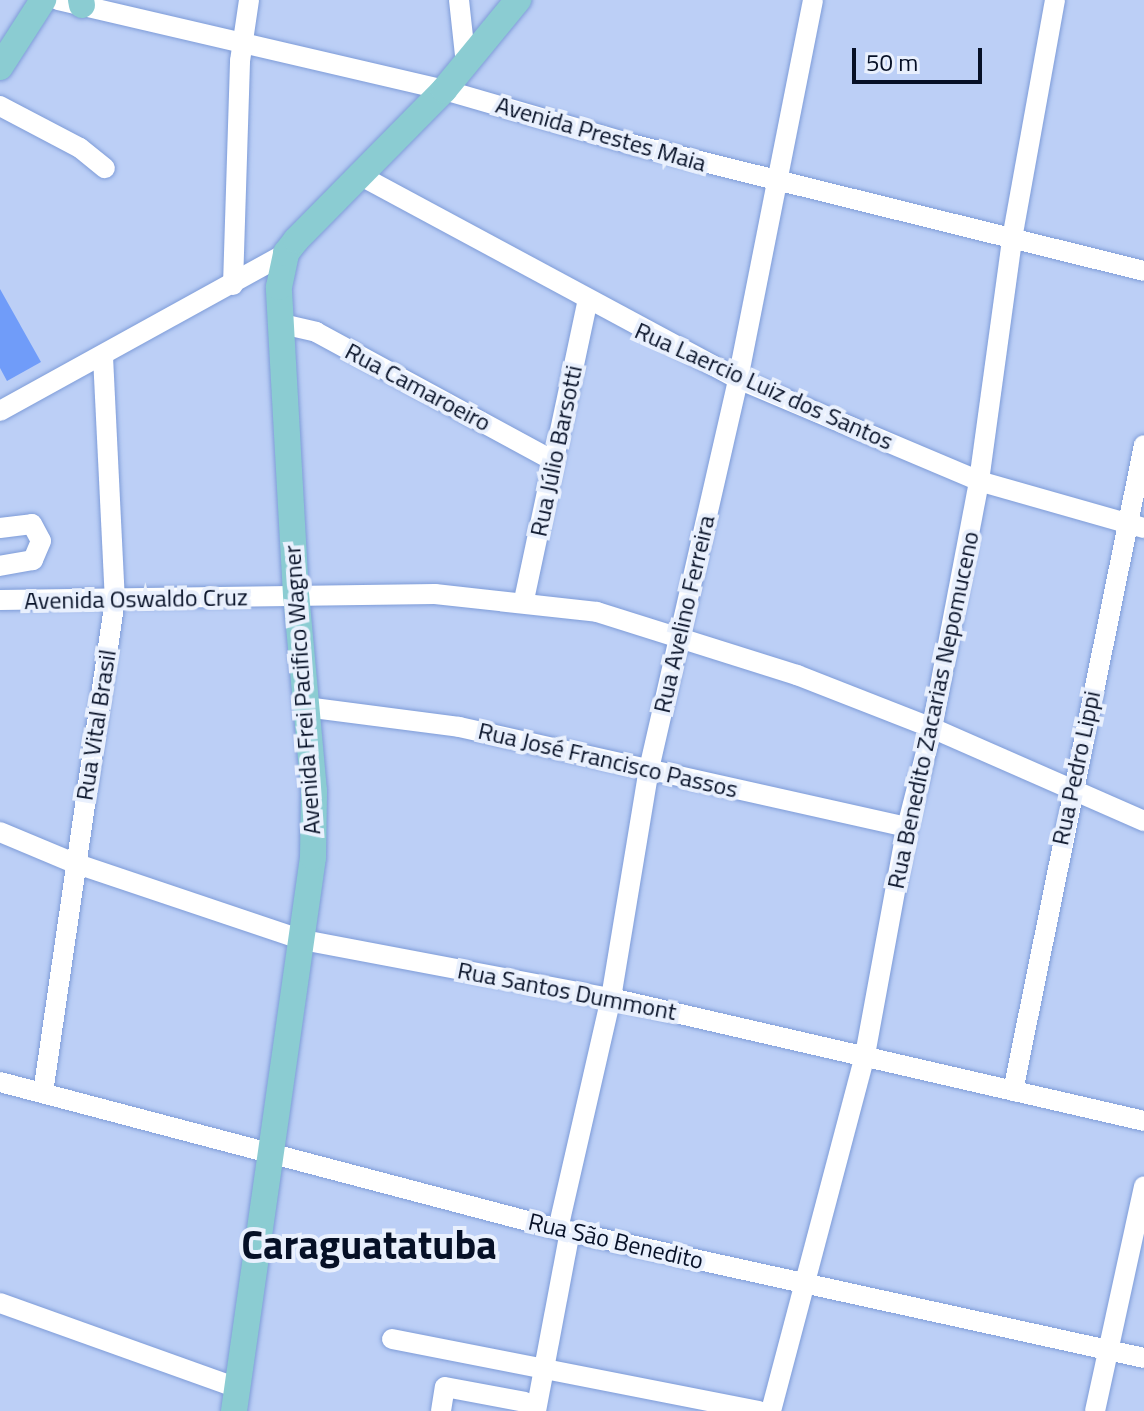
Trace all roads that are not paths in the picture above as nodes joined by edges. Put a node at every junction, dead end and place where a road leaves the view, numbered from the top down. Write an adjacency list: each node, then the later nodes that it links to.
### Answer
1 (43, 0): 10 (main road)
2 (249, 0): 8 (street)
3 (459, 0): 9 (street)
4 (518, 0): 9 (main road)
5 (813, 0): 15 (street, Rua Avelino Ferreira)
6 (1055, 0): 16 (street, Rua Benedito Zacarias Nepomuceno)
7 (73, 2): 8 (street, Avenida Prestes Maia)
8 (241, 39): 11 (street, Avenida Prestes Maia); 19 (street)
9 (466, 64): 11 (main road)
10 (0, 67)
11 (444, 90): 14 (main road); 15 (street, Avenida Prestes Maia)
12 (0, 106): 13 (street)
13 (105, 168)
14 (361, 176): 17 (main road); 20 (street, Rua Laercio Luiz dos Santos)
15 (777, 181): 16 (street, Avenida Prestes Maia); 23 (street, Rua Avelino Ferreira)
16 (1012, 239): 18 (street, Avenida Prestes Maia); 27 (street, Rua Benedito Zacarias Nepomuceno)
17 (286, 253): 19 (street); 21 (main road, Avenida Frei Pacifico Wagner)
18 (1144, 271)
19 (233, 285): 22 (street)
20 (587, 303): 23 (street, Rua Laercio Luiz dos Santos); 26 (street, Rua Júlio Barsotti)
21 (278, 323): 26 (street, Rua Camaroeiro); 31 (main road, Avenida Frei Pacifico Wagner)
22 (103, 356): 24 (street); 34 (street, Rua Vital Brasil)
23 (738, 379): 27 (street, Rua Laercio Luiz dos Santos); 35 (street, Rua Avelino Ferreira)
24 (0, 411)
25 (1144, 445): 28 (street, Rua Pedro Lippi)
26 (554, 461): 33 (street, Rua Júlio Barsotti)
27 (979, 481): 28 (street, Rua Laercio Luiz dos Santos); 37 (street, Rua Benedito Zacarias Nepomuceno)
28 (1136, 526): 39 (street, Rua Pedro Lippi)
29 (0, 528): 30 (street)
30 (0, 566)
31 (296, 595): 33 (street, Avenida Oswaldo Cruz); 34 (street, Avenida Oswaldo Cruz); 36 (main road, Avenida Frei Pacifico Wagner)
32 (0, 600): 34 (street, Avenida Oswaldo Cruz)
33 (524, 600): 35 (street, Avenida Oswaldo Cruz)
34 (115, 602): 43 (street, Rua Vital Brasil)
35 (678, 637): 37 (street, Avenida Oswaldo Cruz); 38 (street, Rua Avelino Ferreira)
36 (306, 707): 38 (street, Rua José Francisco Passos); 44 (main road, Avenida Frei Pacifico Wagner)
37 (932, 728): 39 (street, Avenida Oswaldo Cruz); 41 (street, Rua Benedito Zacarias Nepomuceno)
38 (649, 769): 41 (street, Rua José Francisco Passos); 45 (street, Rua Avelino Ferreira)
39 (1071, 788): 40 (street, Avenida Oswaldo Cruz); 48 (street, Rua Pedro Lippi)
40 (1144, 821)
41 (907, 827): 46 (street, Rua Benedito Zacarias Nepomuceno)
42 (0, 832): 43 (street, Rua Santos Dummont)
43 (74, 863): 44 (street, Rua Santos Dummont); 49 (street, Rua Vital Brasil)
44 (303, 940): 45 (street, Rua Santos Dummont); 51 (main road, Avenida Frei Pacifico Wagner)
45 (611, 998): 46 (street, Rua Santos Dummont); 53 (street, Rua Avelino Ferreira)
46 (865, 1055): 48 (street, Rua Santos Dummont); 54 (street, Rua Benedito Zacarias Nepomuceno)
47 (0, 1082): 49 (street, Rua São Benedito)
48 (1013, 1091): 50 (street, Rua Santos Dummont)
49 (43, 1093): 51 (street, Rua São Benedito)
50 (1144, 1121)
51 (272, 1157): 53 (street, Rua São Benedito); 60 (main road, Avenida Frei Pacifico Wagner)
52 (1144, 1186): 57 (street)
53 (564, 1230): 54 (street, Rua São Benedito); 59 (street, Rua Avelino Ferreira)
54 (803, 1284): 57 (street, Rua São Benedito); 64 (street, Rua Benedito Zacarias Nepomuceno)
55 (0, 1303): 60 (street)
56 (392, 1339): 59 (street)
57 (1109, 1349): 58 (street, Rua São Benedito); 65 (street)
58 (1144, 1358)
59 (544, 1371): 61 (street, Rua Avelino Ferreira); 63 (street)
60 (236, 1400)
61 (531, 1406): 62 (street)
62 (441, 1411)
63 (759, 1411)
64 (771, 1411)
65 (1095, 1411)

